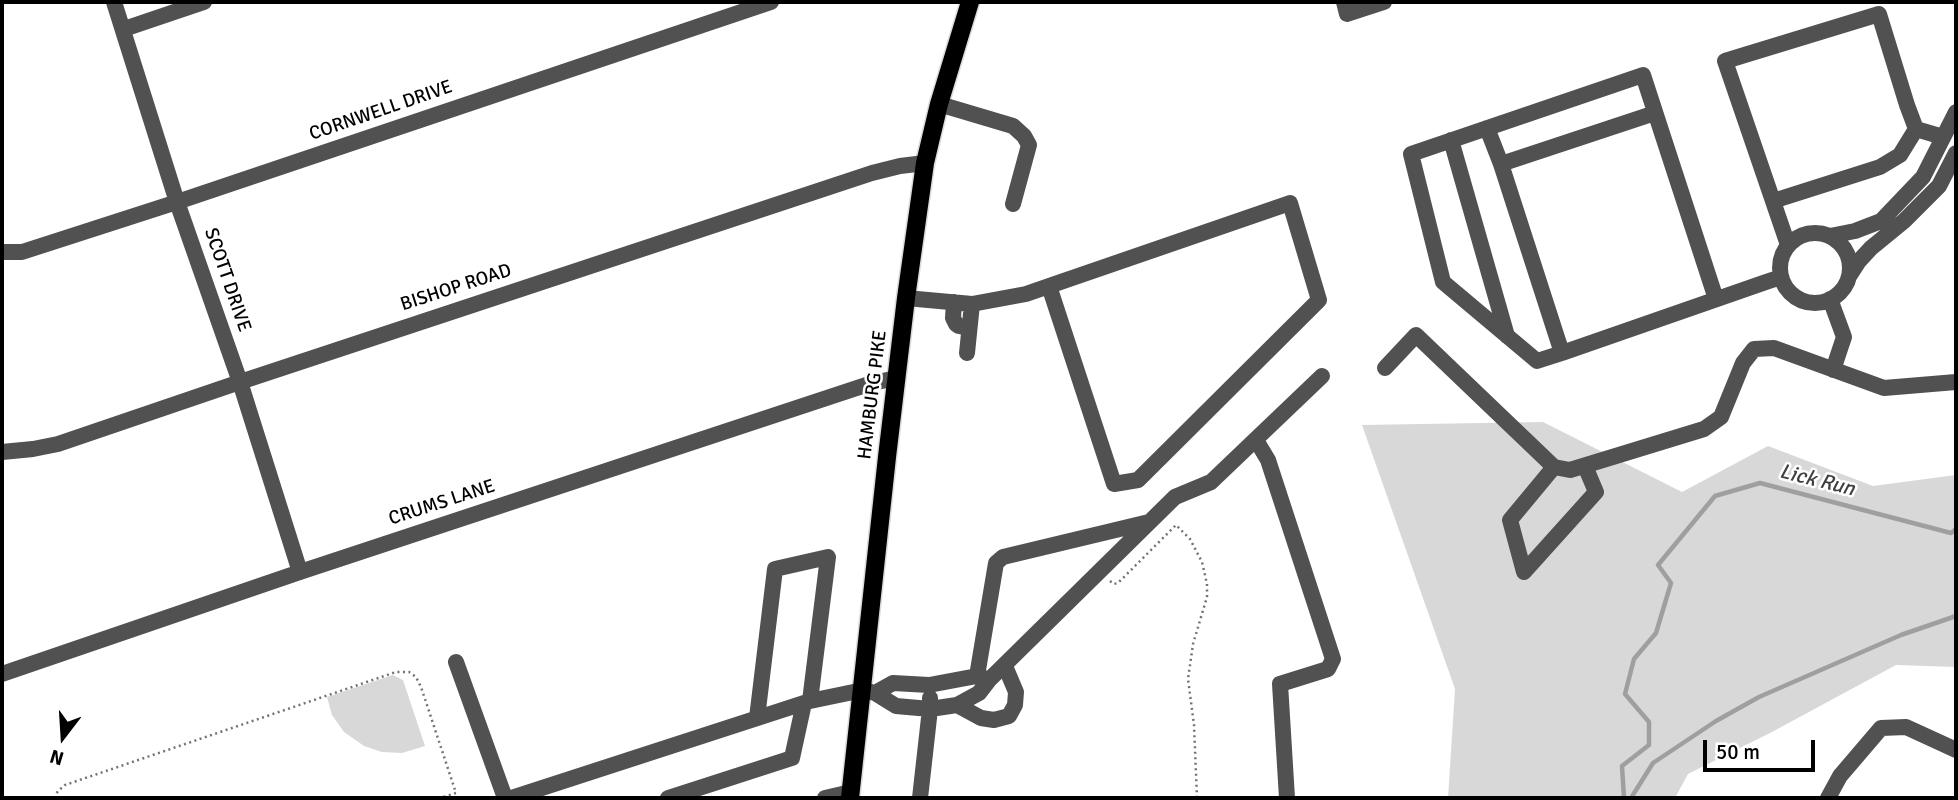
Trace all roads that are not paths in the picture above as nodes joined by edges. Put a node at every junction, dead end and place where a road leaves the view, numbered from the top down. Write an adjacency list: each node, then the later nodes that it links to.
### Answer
1 (114, 2): 7 (street, SCOTT DRIVE)
2 (204, 2): 7 (street)
3 (771, 2): 19 (street, CORNWELL DRIVE)
4 (970, 2): 8 (main road, HAMBURG PIKE)
5 (1344, 2): 6 (street)
6 (1384, 2)
7 (124, 29): 19 (street, SCOTT DRIVE)
8 (939, 104): 16 (main road, HAMBURG PIKE); 20 (street)
9 (1655, 113): 11 (street); 17 (street); 28 (street)
10 (1956, 113): 13 (street)
11 (1487, 128): 14 (street); 17 (street)
12 (1916, 129): 13 (street); 18 (street); 18 (street)
13 (1943, 137): 21 (street)
14 (1451, 140): 33 (street); 33 (street)
15 (1956, 153): 25 (street)
16 (925, 163): 27 (main road, HAMBURG PIKE); 40 (street, BISHOP ROAD)
17 (1501, 164): 35 (street)
18 (1773, 201): 22 (street)
19 (177, 202): 23 (street, CORNWELL DRIVE); 40 (street, SCOTT DRIVE)
20 (1013, 204)
21 (1830, 236): 22 (street); 25 (street)
22 (1788, 245): 24 (street)
23 (2, 252)
24 (1781, 277): 28 (street); 29 (street)
25 (1849, 278): 29 (street)
26 (1049, 286): 26 (street); 31 (street)
27 (905, 298): 30 (street); 39 (main road, HAMBURG PIKE)
28 (1716, 299): 35 (street)
29 (1830, 299): 37 (street)
30 (954, 302): 31 (street); 32 (street)
31 (972, 304): 32 (street)
32 (970, 327): 34 (street)
33 (1507, 336): 35 (street)
34 (967, 353)
35 (1562, 353)
36 (1385, 368): 45 (street)
37 (1833, 370): 41 (street); 44 (street)
38 (1322, 376): 42 (street)
39 (897, 378): 47 (street, CRUMS LANE); 53 (main road, HAMBURG PIKE)
40 (240, 382): 43 (street, BISHOP ROAD); 47 (street, SCOTT DRIVE)
41 (1956, 382)
42 (1256, 440): 46 (street); 65 (street)
43 (2, 452)
44 (1585, 466): 45 (street); 45 (street)
45 (1554, 467)
46 (1150, 522): 49 (street); 51 (street)
47 (300, 572): 50 (street, CRUMS LANE)
48 (456, 662): 60 (street)
49 (1005, 666): 51 (street); 55 (street)
50 (2, 674)
51 (983, 678): 52 (street); 55 (street)
52 (929, 685): 53 (street); 56 (street)
53 (869, 692): 54 (street); 56 (street); 59 (main road, HAMBURG PIKE)
54 (807, 702): 57 (street); 57 (street); 62 (street)
55 (957, 705): 56 (street)
56 (930, 709): 64 (street)
57 (757, 718): 61 (street)
58 (1956, 750): 66 (street)
59 (851, 795): 63 (street)
60 (505, 798)
61 (511, 798)
62 (668, 798)
63 (825, 798)
64 (920, 798)
65 (1287, 798)
66 (1828, 798)

